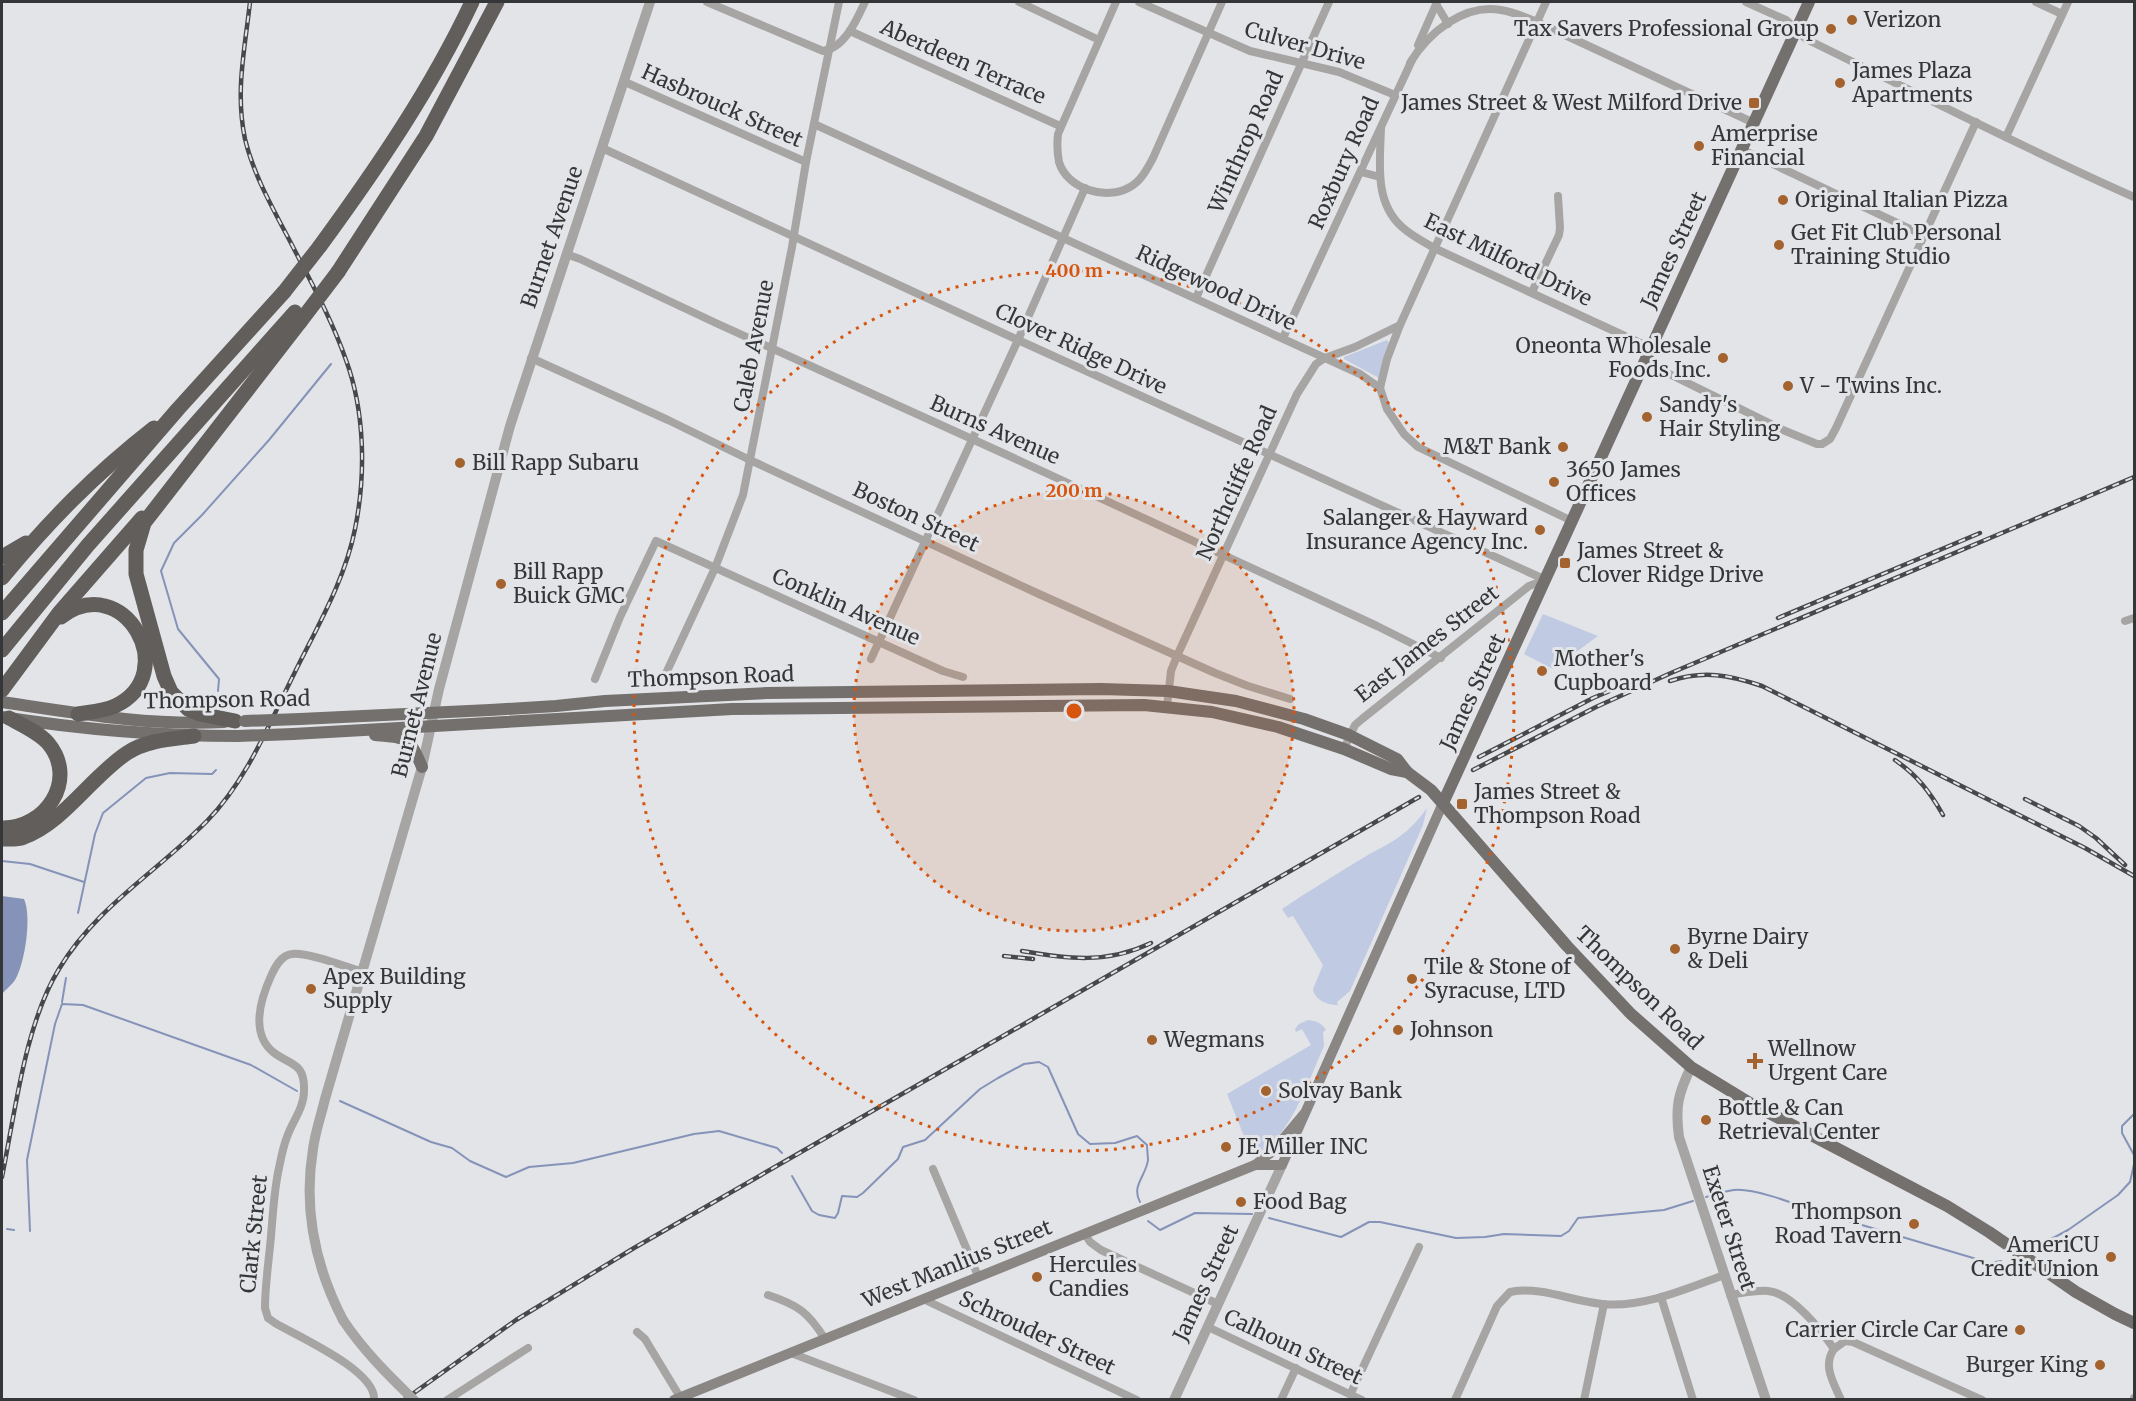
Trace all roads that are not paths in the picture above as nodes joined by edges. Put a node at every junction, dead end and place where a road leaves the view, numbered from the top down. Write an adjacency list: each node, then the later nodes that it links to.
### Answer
1 (472, 2): 61 (highway, bridge)
2 (497, 2): 51 (highway)
3 (650, 2): 28 (street, Burnet Avenue)
4 (707, 2): 25 (street)
5 (839, 2): 25 (street, Caleb Avenue)
6 (865, 2): 22 (street)
7 (1019, 2): 24 (street)
8 (1116, 2): 24 (street)
9 (1139, 2): 23 (street, Culver Drive)
10 (1222, 2): 23 (street)
11 (1329, 2): 26 (street, Winthrop Road)
12 (1546, 2): 19 (street)
13 (1746, 2): 21 (street)
14 (1809, 2): 21 (main road, James Street)
15 (2036, 2): 18 (street)
16 (2068, 2): 18 (street)
17 (1436, 3): 20 (street); 27 (street, Roxbury Road)
18 (2062, 14): 35 (street)
19 (1537, 22): 20 (street); 31 (street); 47 (street)
20 (1448, 24): 27 (street)
21 (1796, 30): 30 (street); 31 (main road, James Street)
22 (850, 31): 25 (street); 33 (street, Aberdeen Terrace)
23 (1208, 33): 26 (street, Culver Drive); 41 (street)
24 (1099, 40): 33 (street)
25 (830, 50): 32 (street, Caleb Avenue)
26 (1301, 63): 29 (street, Culver Drive); 50 (street, Winthrop Road)
27 (1410, 63): 29 (street, Roxbury Road)
28 (625, 82): 36 (street, Burnet Avenue); 38 (street, Hasbrouck Street)
29 (1395, 95): 34 (street, Roxbury Road)
30 (1976, 122): 35 (street); 45 (street)
31 (1754, 123): 37 (main road, James Street)
32 (814, 124): 38 (street, Caleb Avenue); 46 (street, Ridgewood Drive)
33 (1060, 126): 41 (street)
34 (1381, 128): 39 (street, Roxbury Road); 40 (street, East Milford Drive)
35 (2006, 137): 43 (street)
36 (602, 148): 44 (street, Clover Ridge Drive); 48 (street, Burnet Avenue)
37 (1742, 150): 45 (street); 55 (main road, James Street)
38 (806, 162): 44 (street, Caleb Avenue)
39 (1361, 172): 40 (street); 53 (street, Roxbury Road)
40 (1380, 177): 47 (street, East Milford Drive)
41 (1085, 188): 46 (street)
42 (1558, 196): 49 (street)
43 (2134, 197)
44 (794, 236): 54 (street, Clover Ridge Drive); 56 (street, Caleb Avenue)
45 (1925, 236): 59 (street)
46 (1063, 237): 50 (street, Ridgewood Drive); 54 (street)
47 (1434, 248): 49 (street, East Milford Drive); 52 (street)
48 (566, 254): 56 (street, Burns Avenue); 57 (street, Burnet Avenue)
49 (1532, 292): 55 (street, East Milford Drive)
50 (1196, 298): 53 (street, Ridgewood Drive)
51 (298, 317): 65 (highway); 79 (highway)
52 (1400, 325): 58 (street, Northcliffe Road); 60 (street)
53 (1283, 338): 58 (street, Ridgewood Drive)
54 (1018, 340): 62 (street); 63 (street, Clover Ridge Drive)
55 (1651, 348): 59 (main road, James Street)
56 (772, 349): 62 (street, Burns Avenue); 64 (street, Caleb Avenue)
57 (531, 358): 64 (street, Boston Street); 91 (street, Burnet Avenue)
58 (1325, 358): 60 (street, Ridgewood Drive); 63 (street, Northcliffe Road)
59 (1645, 362): 66 (main road, James Street)
60 (1380, 388): 66 (street)
61 (177, 409): 67 (highway); 74 (highway)
62 (972, 440): 68 (street); 69 (street, Burns Avenue)
63 (1269, 455): 69 (street, Northcliffe Road); 73 (street, Clover Ridge Drive)
64 (750, 460): 68 (street, Boston Street); 71 (street, Caleb Avenue)
65 (182, 473): 78 (highway); 94 (highway)
66 (1572, 521): 73 (main road, James Street)
67 (40, 532): 70 (highway); 72 (highway)
68 (926, 541): 77 (street); 80 (street, Boston Street)
69 (1223, 555): 80 (street, Northcliffe Road); 81 (street, Burns Avenue)
70 (2, 557)
71 (716, 568): 77 (street, Conklin Avenue); 84 (street, Conklin Avenue); 85 (street, Caleb Avenue)
72 (2, 578)
73 (1546, 580): 81 (street, East James Street); 102 (main road, James Street)
74 (2, 613)
75 (2134, 618): 76 (street)
76 (2125, 621)
77 (880, 641): 82 (street); 83 (street, Conklin Avenue)
78 (32, 648): 86 (highway); 93 (highway)
79 (2, 650)
80 (1177, 656): 87 (street, Northcliffe Road); 88 (street, Boston Street)
81 (1441, 658): 97 (street, East James Street)
82 (871, 659)
83 (963, 677)
84 (595, 679)
85 (661, 684)
86 (2, 690)
87 (1168, 691): 90 (street, Northcliffe Road); 91 (main road, Thompson Road); 97 (main road, Thompson Road)
88 (1290, 699)
89 (2, 702): 92 (main road, Thompson Road)
90 (1167, 706): 95 (main road, Thompson Road); 99 (main road, Thompson Road)
91 (435, 712): 94 (main road, Thompson Road, bridge); 95 (street, Burnet Avenue)
92 (8, 713): 93 (main road, Thompson Road); 98 (main road, Thompson Road); 103 (highway)
93 (78, 714): 94 (main road, Thompson Road)
94 (239, 726): 96 (main road, Thompson Road, bridge); 98 (main road, Thompson Road)
95 (431, 726): 96 (main road, Thompson Road); 100 (street, Burnet Avenue)
96 (344, 731): 100 (main road)
97 (1349, 735): 99 (street, East James Street); 101 (main road, Thompson Road)
98 (194, 736): 104 (highway)
99 (1344, 749): 101 (main road, Thompson Road)
100 (422, 767): 105 (street, Burnet Avenue)
101 (1407, 772): 102 (main road, Thompson Road)
102 (1443, 803): 106 (main road, Thompson Road); 107 (main road, James Street)
103 (2, 828)
104 (2, 839)
105 (363, 972): 131 (street, Clark Street); 132 (street, Burnet Avenue, bridge)
106 (1691, 1067): 113 (street, Exeter Street); 121 (main road, Thompson Road)
107 (1304, 1114): 108 (main road, West Manlius Street); 109 (main road, James Street)
108 (1255, 1165): 109 (main road, West Manlius Street); 111 (main road, West Manlius Street)
109 (1282, 1165): 119 (street, James Street)
110 (933, 1169): 114 (street)
111 (1084, 1234): 114 (main road, West Manlius Street); 119 (street)
112 (1419, 1247): 129 (street)
113 (1724, 1275): 116 (street, Exeter Street); 117 (street)
114 (978, 1276): 118 (main road, West Manlius Street)
115 (768, 1295): 124 (street)
116 (1730, 1295): 126 (street); 142 (street, Exeter Street)
117 (1660, 1297): 120 (street); 141 (street)
118 (923, 1299): 124 (main road, West Manlius Street); 135 (street, Schrouder Street)
119 (1218, 1304): 122 (street, James Street)
120 (1604, 1304): 139 (street); 140 (street)
121 (2134, 1323)
122 (1208, 1327): 128 (street, Calhoun Street); 136 (street, James Street)
123 (637, 1332): 130 (street)
124 (825, 1339): 127 (main road, West Manlius Street)
125 (528, 1348): 133 (street)
126 (1834, 1349): 143 (street); 144 (street)
127 (791, 1353): 130 (main road, West Manlius Street); 134 (street)
128 (1296, 1368): 129 (street, Calhoun Street); 137 (street)
129 (1351, 1393): 138 (street, Calhoun Street)
130 (683, 1397)
131 (374, 1400)
132 (414, 1400)
133 (447, 1400)
134 (914, 1400)
135 (1137, 1400)
136 (1174, 1400)
137 (1281, 1400)
138 (1362, 1400)
139 (1455, 1400)
140 (1584, 1400)
141 (1693, 1400)
142 (1766, 1400)
143 (1841, 1400)
144 (1982, 1400)

